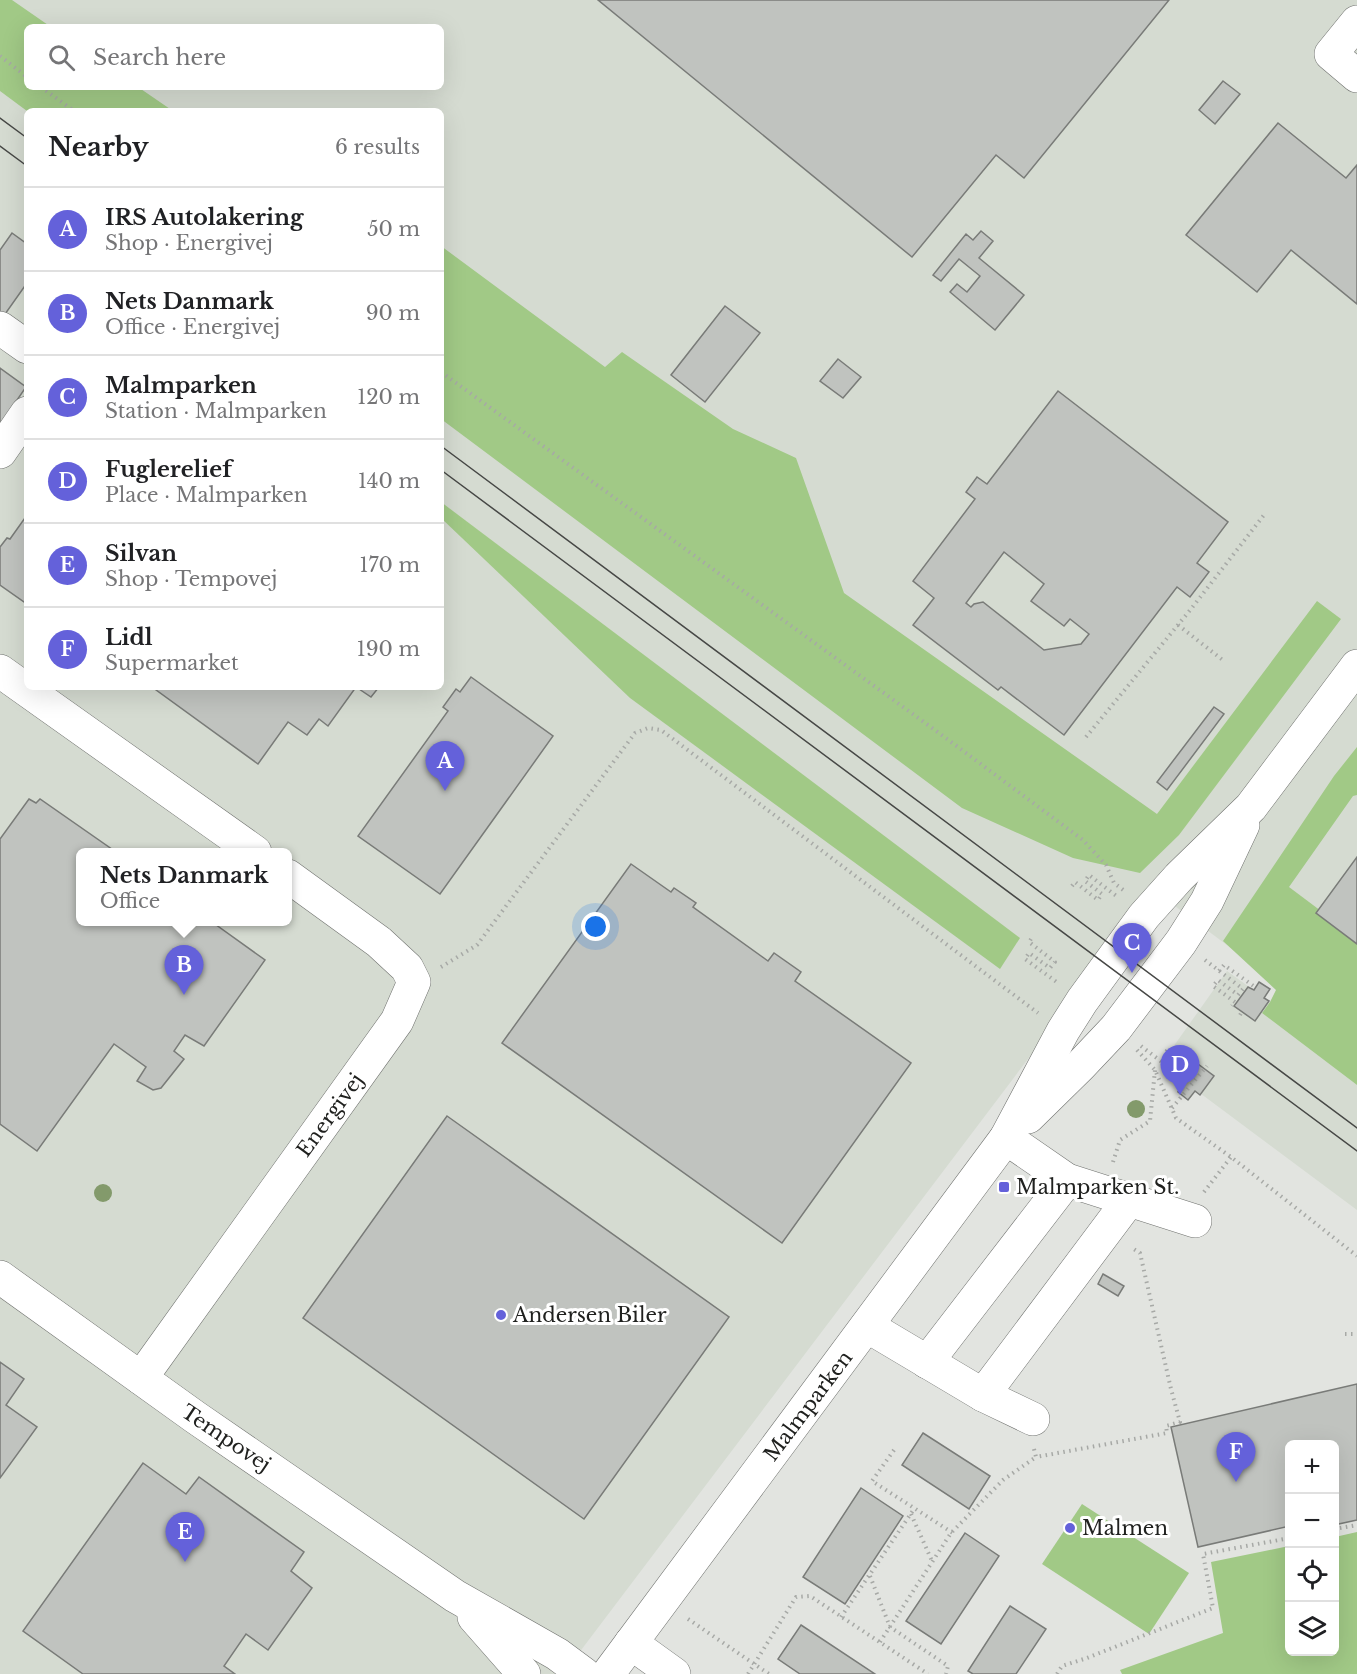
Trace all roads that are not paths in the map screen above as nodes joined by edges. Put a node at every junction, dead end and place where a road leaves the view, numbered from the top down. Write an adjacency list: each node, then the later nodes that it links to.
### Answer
1 (1357, 22): 2 (street)
2 (1357, 76)
3 (0, 327): 4 (street)
4 (24, 345)
5 (24, 417): 6 (street)
6 (0, 452)
7 (1357, 666): 11 (street, Malmparken)
8 (0, 671): 9 (street)
9 (24, 688)
10 (27, 690): 12 (street)
11 (1251, 807): 14 (street, Malmparken); 14 (street, Malmparken)
12 (249, 848)
13 (292, 879): 21 (street, Energivej)
14 (1006, 1138): 15 (street); 19 (street, Malmparken)
15 (1067, 1180): 16 (street); 20 (street)
16 (1129, 1200): 17 (street); 22 (street)
17 (1195, 1221)
18 (0, 1277): 21 (street, Tempovej)
19 (867, 1326): 20 (street); 25 (street, Malmparken)
20 (927, 1362): 22 (street)
21 (141, 1378): 24 (street, Tempovej)
22 (983, 1395): 23 (street)
23 (1033, 1430)
24 (455, 1596): 26 (street, Tempovej); 27 (street, Tempovej)
25 (631, 1644): 28 (street, Malmparken); 29 (street)
26 (525, 1674)
27 (584, 1674)
28 (608, 1674)
29 (674, 1674)

